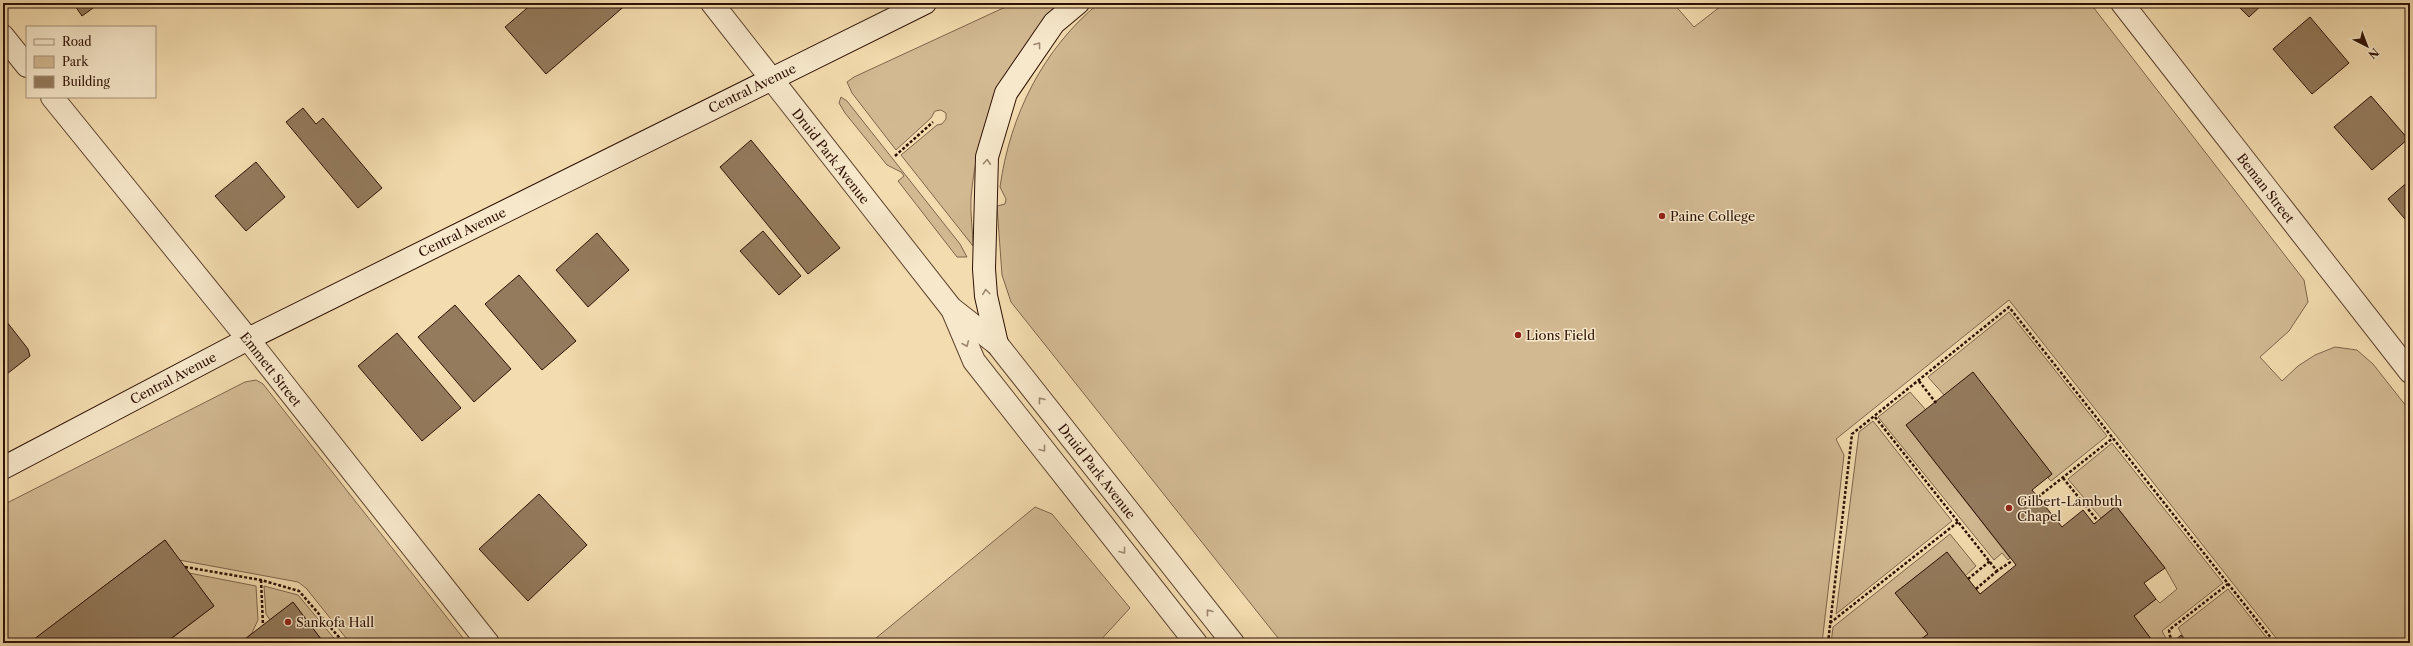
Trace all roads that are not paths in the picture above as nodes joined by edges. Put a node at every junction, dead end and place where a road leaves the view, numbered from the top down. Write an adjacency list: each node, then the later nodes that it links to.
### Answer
1 (712, 3): 7 (street, Druid Park Avenue)
2 (925, 3): 7 (street, Central Avenue)
3 (1078, 3): 11 (street, one-way to 3)
4 (2122, 3): 12 (street, Beman Street)
5 (3, 36): 6 (street)
6 (26, 65)
7 (771, 79): 9 (street, Druid Park Avenue); 10 (street, Central Avenue)
8 (53, 98): 10 (street, Emmett Street)
9 (951, 308): 11 (street, Druid Park Avenue); 15 (street, Druid Park Avenue, one-way to 15)
10 (248, 339): 13 (street, Central Avenue); 14 (street, Emmett Street)
11 (997, 344): 16 (street, Druid Park Avenue, one-way to 11)
12 (2410, 372)
13 (3, 468)
14 (488, 643)
15 (1196, 643)
16 (1233, 643)

